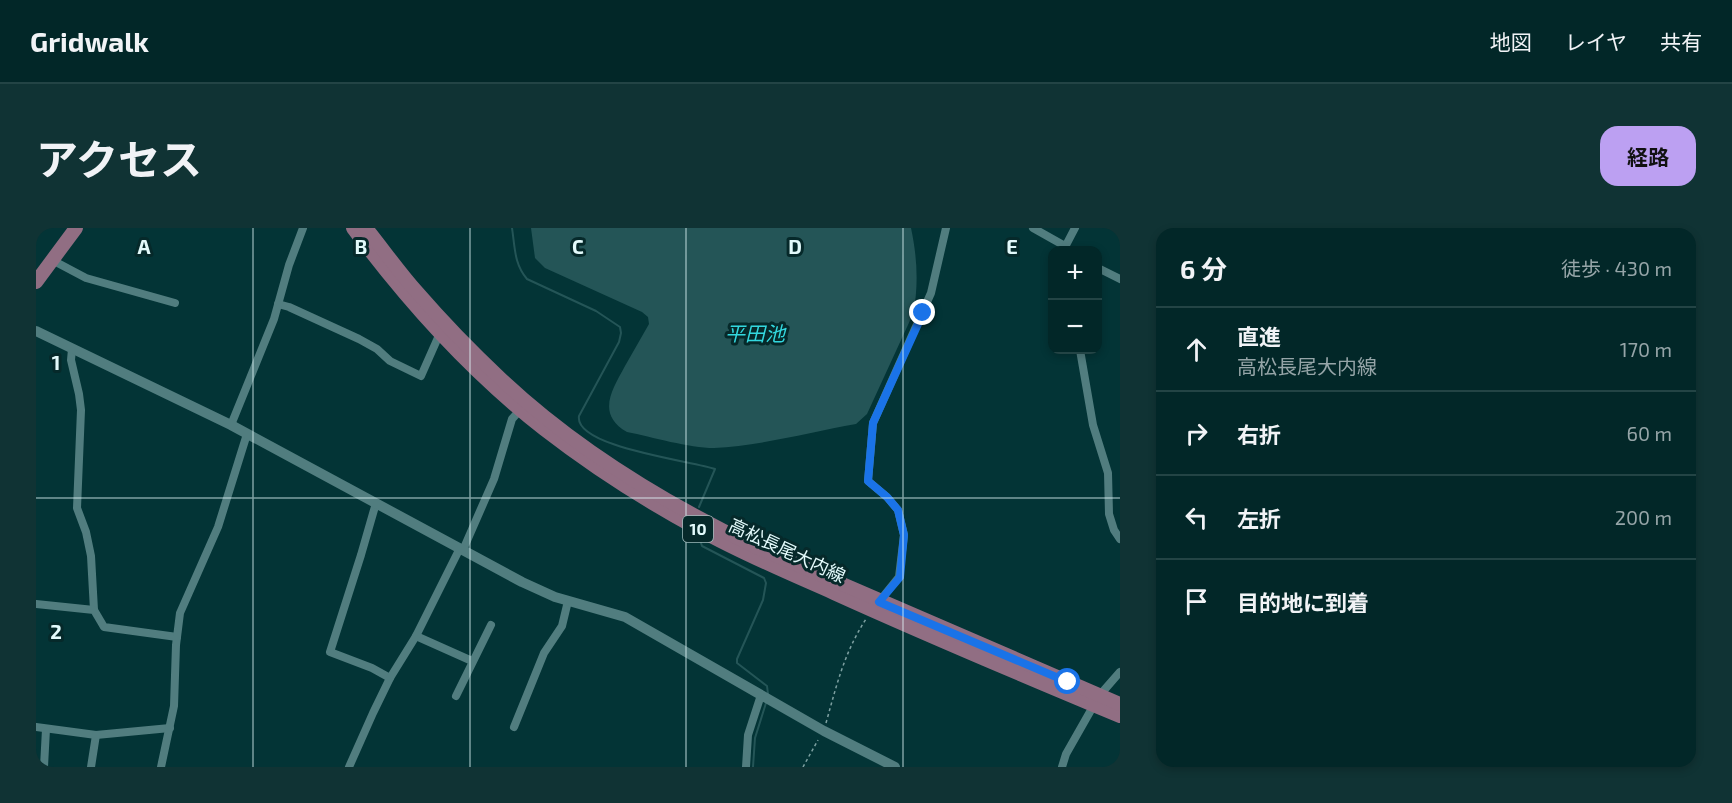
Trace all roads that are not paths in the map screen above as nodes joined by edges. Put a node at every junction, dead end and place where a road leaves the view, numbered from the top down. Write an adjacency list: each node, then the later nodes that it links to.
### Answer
1 (303, 228): 15 (street)
2 (353, 228): 17 (main road, 高松長尾大内線 / 10)
3 (366, 228): 28 (main road, 高松長尾大内線 / 10)
4 (946, 228): 28 (street)
5 (1033, 228): 8 (street)
6 (1075, 228): 9 (street)
7 (72, 229): 10 (main road)
8 (1061, 246)
9 (1065, 246)
10 (52, 260): 13 (main road); 14 (street)
11 (1102, 270): 12 (street)
12 (1120, 279)
13 (36, 282)
14 (175, 303)
15 (278, 304): 17 (street); 21 (street)
16 (36, 332): 18 (street)
17 (440, 333): 20 (main road, 高松長尾大内線 / 10)
18 (72, 349): 21 (street); 29 (street)
19 (1081, 354): 24 (street)
20 (521, 410): 25 (street); 28 (main road, 高松長尾大内線 / 10)
21 (231, 425): 22 (street)
22 (247, 434): 23 (street); 32 (street)
23 (376, 503): 25 (street); 35 (street)
24 (1120, 539)
25 (461, 549): 26 (street); 31 (street)
26 (568, 601): 36 (street); 41 (street)
27 (36, 604): 29 (street)
28 (875, 607): 38 (main road, 高松長尾大内線 / 10)
29 (94, 610): 32 (street)
30 (491, 625): 33 (street)
31 (416, 636): 33 (street); 35 (street)
32 (177, 638): 43 (street)
33 (472, 661): 37 (street)
34 (1120, 672): 38 (street)
35 (390, 678): 49 (street)
36 (761, 695): 50 (street); 51 (street)
37 (456, 696)
38 (1097, 700): 39 (main road, 高松長尾大内線 / 10); 40 (main road, 高松長尾大内線 / 10); 52 (street)
39 (1120, 704)
40 (1120, 716)
41 (514, 727)
42 (36, 728): 44 (street)
43 (170, 728): 45 (street); 48 (street)
44 (46, 729): 45 (street); 46 (street)
45 (96, 735): 47 (street)
46 (44, 767)
47 (91, 767)
48 (161, 767)
49 (349, 767)
50 (746, 767)
51 (895, 767)
52 (1062, 767)

